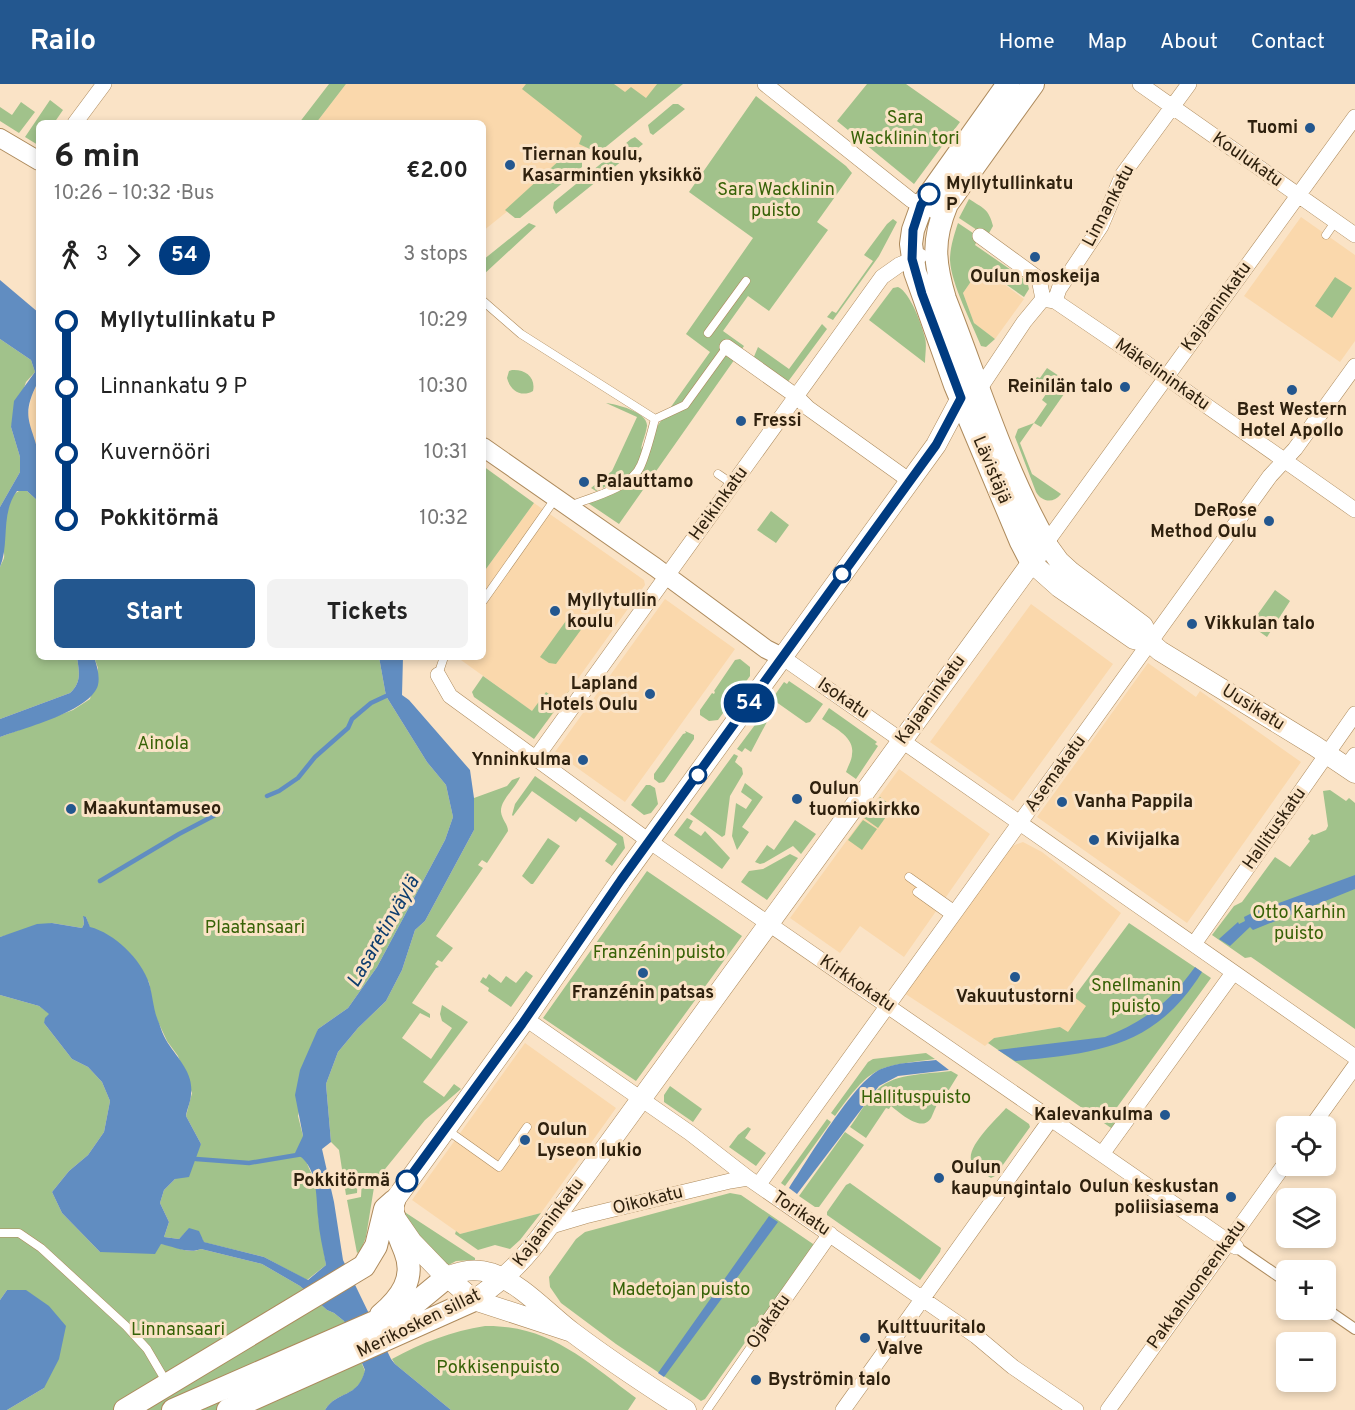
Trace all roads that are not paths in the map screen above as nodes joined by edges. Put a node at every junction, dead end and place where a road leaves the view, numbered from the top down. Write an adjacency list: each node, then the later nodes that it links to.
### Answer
1 (104, 84): 9 (street)
2 (765, 84): 13 (street)
3 (1008, 84): 13 (main road)
4 (1033, 84): 14 (main road)
5 (1140, 84): 7 (street, Koulukatu)
6 (1189, 84): 7 (street, Linnankatu)
7 (1172, 107): 12 (street, Koulukatu); 22 (street, Linnankatu)
8 (1355, 117): 12 (street, Kajaaninkatu)
9 (77, 120)
10 (0, 138): 11 (street)
11 (36, 159)
12 (1298, 196): 15 (street, Koulukatu); 27 (street, Kajaaninkatu)
13 (921, 205): 14 (street); 20 (main road, Lävistäjä)
14 (943, 214): 19 (main road, Lävistäjä)
15 (1335, 222): 16 (lane); 17 (street, Koulukatu)
16 (1326, 235)
17 (1355, 235)
18 (980, 236): 22 (street, Mäkelininkatu)
19 (935, 252): 20 (street, Heikinkatu); 28 (main road, Lävistäjä)
20 (912, 259): 28 (main road, Lävistäjä); 29 (street, Heikinkatu)
21 (746, 281): 24 (lane)
22 (1049, 300): 27 (street, Mäkelininkatu); 28 (street, Linnankatu)
23 (486, 305): 30 (lane)
24 (708, 333)
25 (727, 347): 29 (street); 30 (lane)
26 (1355, 366): 35 (street, Asemakatu)
27 (1167, 377): 35 (street, Mäkelininkatu); 41 (street, Kajaaninkatu)
28 (970, 393): 31 (main road, Lävistäjä); 32 (main road, Linnankatu); 34 (main road, Lävistäjä)
29 (796, 396): 37 (street); 38 (street, Heikinkatu)
30 (655, 419): 39 (lane)
31 (975, 434): 32 (main road); 34 (main road); 42 (main road, Lävistäjä)
32 (936, 445): 37 (main road, Linnankatu)
33 (486, 449): 39 (street, Isokatu)
34 (1002, 449): 41 (main road, Lävistäjä)
35 (1284, 460): 40 (street, Mäkelininkatu); 45 (street, Asemakatu)
36 (718, 474): 38 (lane)
37 (910, 481): 46 (main road, Linnankatu)
38 (734, 485): 43 (street, Heikinkatu)
39 (561, 502): 43 (street, Isokatu); 44 (lane)
40 (1355, 510)
41 (1046, 543): 42 (main road, Kajaaninkatu); 45 (main road, Uusikatu)
42 (1032, 563): 45 (main road, Uusikatu); 50 (main road, Kajaaninkatu)
43 (666, 576): 46 (street, Isokatu); 52 (street, Heikinkatu)
44 (486, 597)
45 (1150, 643): 51 (main road, Uusikatu); 54 (street, Asemakatu)
46 (782, 657): 50 (street, Isokatu); 55 (main road, Linnankatu)
47 (443, 660): 48 (lane)
48 (438, 675): 52 (street, Kirkkokatu)
49 (1355, 714): 51 (street, Hallituskatu)
50 (902, 740): 54 (street, Isokatu); 59 (main road, Kajaaninkatu)
51 (1327, 755): 53 (main road, Uusikatu); 60 (street, Hallituskatu)
52 (535, 759): 55 (street, Kirkkokatu)
53 (1352, 765)
54 (1020, 823): 58 (street, Asemakatu); 60 (street, Isokatu)
55 (649, 841): 59 (street, Kirkkokatu); 63 (main road, Linnankatu)
56 (909, 878): 58 (lane)
57 (917, 892): 58 (lane)
58 (955, 914): 62 (street, Asemakatu)
59 (769, 924): 62 (street, Kirkkokatu); 66 (main road, Kajaaninkatu)
60 (1198, 948): 61 (street)
61 (1233, 973): 64 (street); 71 (street)
62 (888, 1005): 68 (street, Kirkkokatu); 73 (street, Asemakatu)
63 (526, 1019): 66 (street, Torikatu); 70 (main road, Linnankatu)
64 (1355, 1057)
65 (1355, 1066): 67 (street)
66 (640, 1099): 73 (street, Torikatu); 75 (main road, Kajaaninkatu)
67 (1319, 1116)
68 (1051, 1119): 71 (street, Kirkkokatu); 82 (street)
69 (528, 1127): 70 (lane)
70 (445, 1128): 74 (main road, Linnankatu)
71 (1102, 1154): 78 (street, Kirkkokatu)
72 (1277, 1176): 78 (street, Pakkahuoneenkatu)
73 (753, 1181): 75 (street, Oikokatu); 77 (street, Torikatu)
74 (394, 1208): 80 (main road); 85 (main road); 90 (main road)
75 (549, 1227): 81 (main road, Kajaaninkatu)
76 (0, 1233): 90 (lane)
77 (830, 1234): 82 (street, Torikatu); 88 (street, Ojakatu)
78 (1232, 1244): 79 (street, Kirkkokatu); 98 (street, Pakkahuoneenkatu)
79 (1276, 1274)
80 (447, 1277): 81 (main road, Merikosken sillat); 83 (main road); 85 (main road, Merikosken sillat)
81 (504, 1279): 83 (main road, Merikosken sillat); 87 (main road)
82 (922, 1298): 96 (street); 97 (street, Torikatu)
83 (474, 1300): 85 (main road, Merikosken sillat); 87 (main road)
84 (1336, 1316): 86 (street)
85 (396, 1318): 89 (main road, Merikosken sillat); 89 (main road, Merikosken sillat)
86 (1355, 1329)
87 (572, 1332): 94 (main road)
88 (759, 1335): 95 (lane, Ojakatu)
89 (339, 1350): 92 (main road, Merikosken sillat); 93 (main road, Merikosken sillat)
90 (167, 1383): 91 (main road)
91 (125, 1410)
92 (173, 1410)
93 (228, 1410)
94 (686, 1410)
95 (707, 1410)
96 (843, 1410)
97 (1076, 1410)
98 (1108, 1410)

